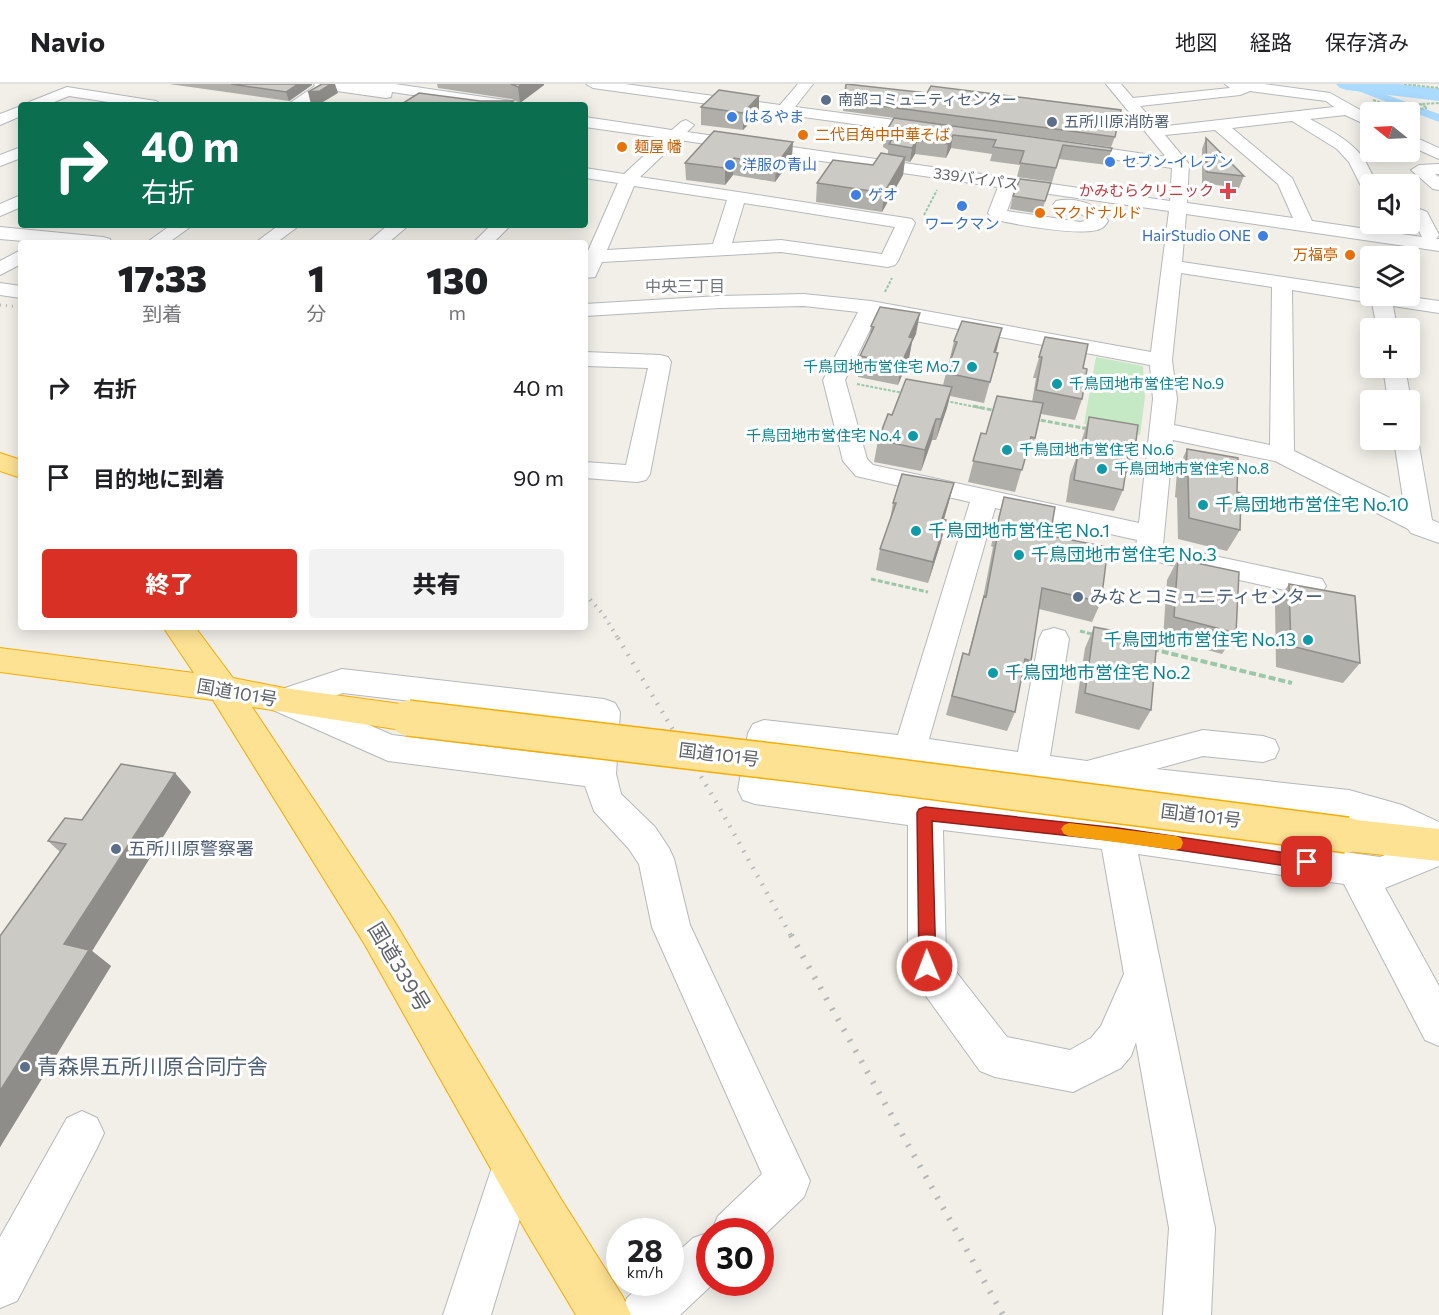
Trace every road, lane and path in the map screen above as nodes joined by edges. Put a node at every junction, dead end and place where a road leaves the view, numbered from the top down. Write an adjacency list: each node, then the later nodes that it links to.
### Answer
1 (82, 84): 13 (street)
2 (365, 84): 11 (street)
3 (593, 84): 10 (street)
4 (728, 84): 14 (street)
5 (806, 84): 25 (street)
6 (1113, 84): 19 (street)
7 (1404, 84): 12 (path)
8 (324, 85): 11 (street); 17 (street)
9 (1239, 85): 19 (street); 26 (street)
10 (642, 87): 14 (street); 24 (street)
11 (391, 88): 18 (street)
12 (1439, 88)
13 (67, 91): 15 (street); 16 (street)
14 (711, 100): 25 (street); 34 (street)
15 (41, 102)
16 (120, 102)
17 (298, 102)
18 (465, 102)
19 (1128, 103): 36 (street)
20 (1439, 103): 21 (path)
21 (1420, 104)
22 (1420, 104): 23 (path)
23 (1420, 109)
24 (616, 110): 28 (street); 34 (street)
25 (784, 110): 35 (street)
26 (1347, 110): 29 (street); 30 (street)
27 (18, 112): 31 (street)
28 (588, 115)
29 (1360, 116)
30 (1296, 117): 33 (street); 45 (street)
31 (0, 120)
32 (588, 122): 34 (street, 339バイパス)
33 (1220, 126): 36 (street); 55 (street)
34 (678, 132): 46 (street); 47 (street, 339バイパス); 52 (street)
35 (951, 132)
36 (1155, 132): 42 (street)
37 (1420, 145): 40 (street)
38 (1054, 146): 42 (street)
39 (18, 153): 41 (street)
40 (1439, 154)
41 (0, 162)
42 (1181, 164): 52 (street)
43 (1439, 169): 48 (street)
44 (588, 173): 46 (street)
45 (1362, 174)
46 (628, 179): 50 (street); 70 (street)
47 (1008, 184): 49 (street); 52 (street, 339バイパス)
48 (1439, 185)
49 (1025, 195)
50 (737, 196): 69 (street); 69 (street)
51 (18, 202): 53 (street)
52 (1178, 205): 55 (street, 339バイパス); 72 (street)
53 (0, 211)
54 (1420, 215): 62 (street)
55 (1304, 222): 62 (street, 339バイパス)
56 (71, 228): 64 (street)
57 (179, 228): 65 (street)
58 (286, 228): 66 (street)
59 (396, 228): 67 (street)
60 (499, 228): 68 (street)
61 (0, 232): 63 (street)
62 (1436, 239)
63 (43, 240)
64 (50, 240)
65 (160, 240)
66 (268, 240)
67 (380, 240)
68 (485, 240)
69 (721, 249): 70 (street)
70 (590, 257)
71 (18, 258): 73 (street)
72 (1172, 266): 74 (street); 83 (street)
73 (0, 268)
74 (1282, 283): 77 (street); 92 (street)
75 (0, 289): 76 (street)
76 (18, 292)
77 (1360, 295)
78 (1420, 304): 80 (street)
79 (871, 307): 81 (street); 83 (street); 96 (street)
80 (1439, 307)
81 (588, 310)
82 (588, 359): 95 (street)
83 (1161, 360): 90 (street)
84 (848, 382): 85 (path)
85 (905, 393)
86 (940, 400): 87 (path)
87 (997, 411)
88 (1032, 418): 89 (path)
89 (1089, 429)
90 (1161, 430): 92 (street); 98 (street)
91 (1409, 450): 97 (street)
92 (1282, 455): 97 (street)
93 (0, 461): 94 (highway)
94 (18, 469)
95 (588, 470)
96 (985, 497): 98 (street); 111 (street)
97 (1430, 530)
98 (1150, 534): 100 (street)
99 (871, 579): 101 (path)
100 (1312, 586)
101 (939, 595)
102 (180, 630): 108 (highway, 国道339号)
103 (1063, 634): 104 (path); 112 (street)
104 (1107, 638)
105 (1142, 646): 107 (path)
106 (0, 660): 108 (highway, 国道101号)
107 (1292, 683)
108 (223, 689): 109 (highway, 国道101号); 123 (highway, 国道339号)
109 (284, 701): 113 (street); 113 (street); 119 (highway, 国道101号, bridge)
110 (1263, 749): 114 (street)
111 (910, 750): 112 (street); 115 (street)
112 (1032, 767): 114 (street)
113 (599, 774): 124 (street)
114 (1080, 774): 117 (street)
115 (925, 813): 116 (street); 120 (street)
116 (1118, 835): 119 (street); 120 (street)
117 (1439, 843): 119 (highway, 国道101号)
118 (1439, 850): 119 (street)
119 (1351, 852): 121 (street)
120 (1144, 972): 130 (street)
121 (1439, 1026)
122 (82, 1133): 126 (street)
123 (514, 1165): 127 (street); 128 (highway, 国道339号)
124 (749, 1218)
125 (696, 1268): 129 (street)
126 (0, 1284)
127 (467, 1315)
128 (605, 1315)
129 (644, 1315)
130 (1187, 1315)

